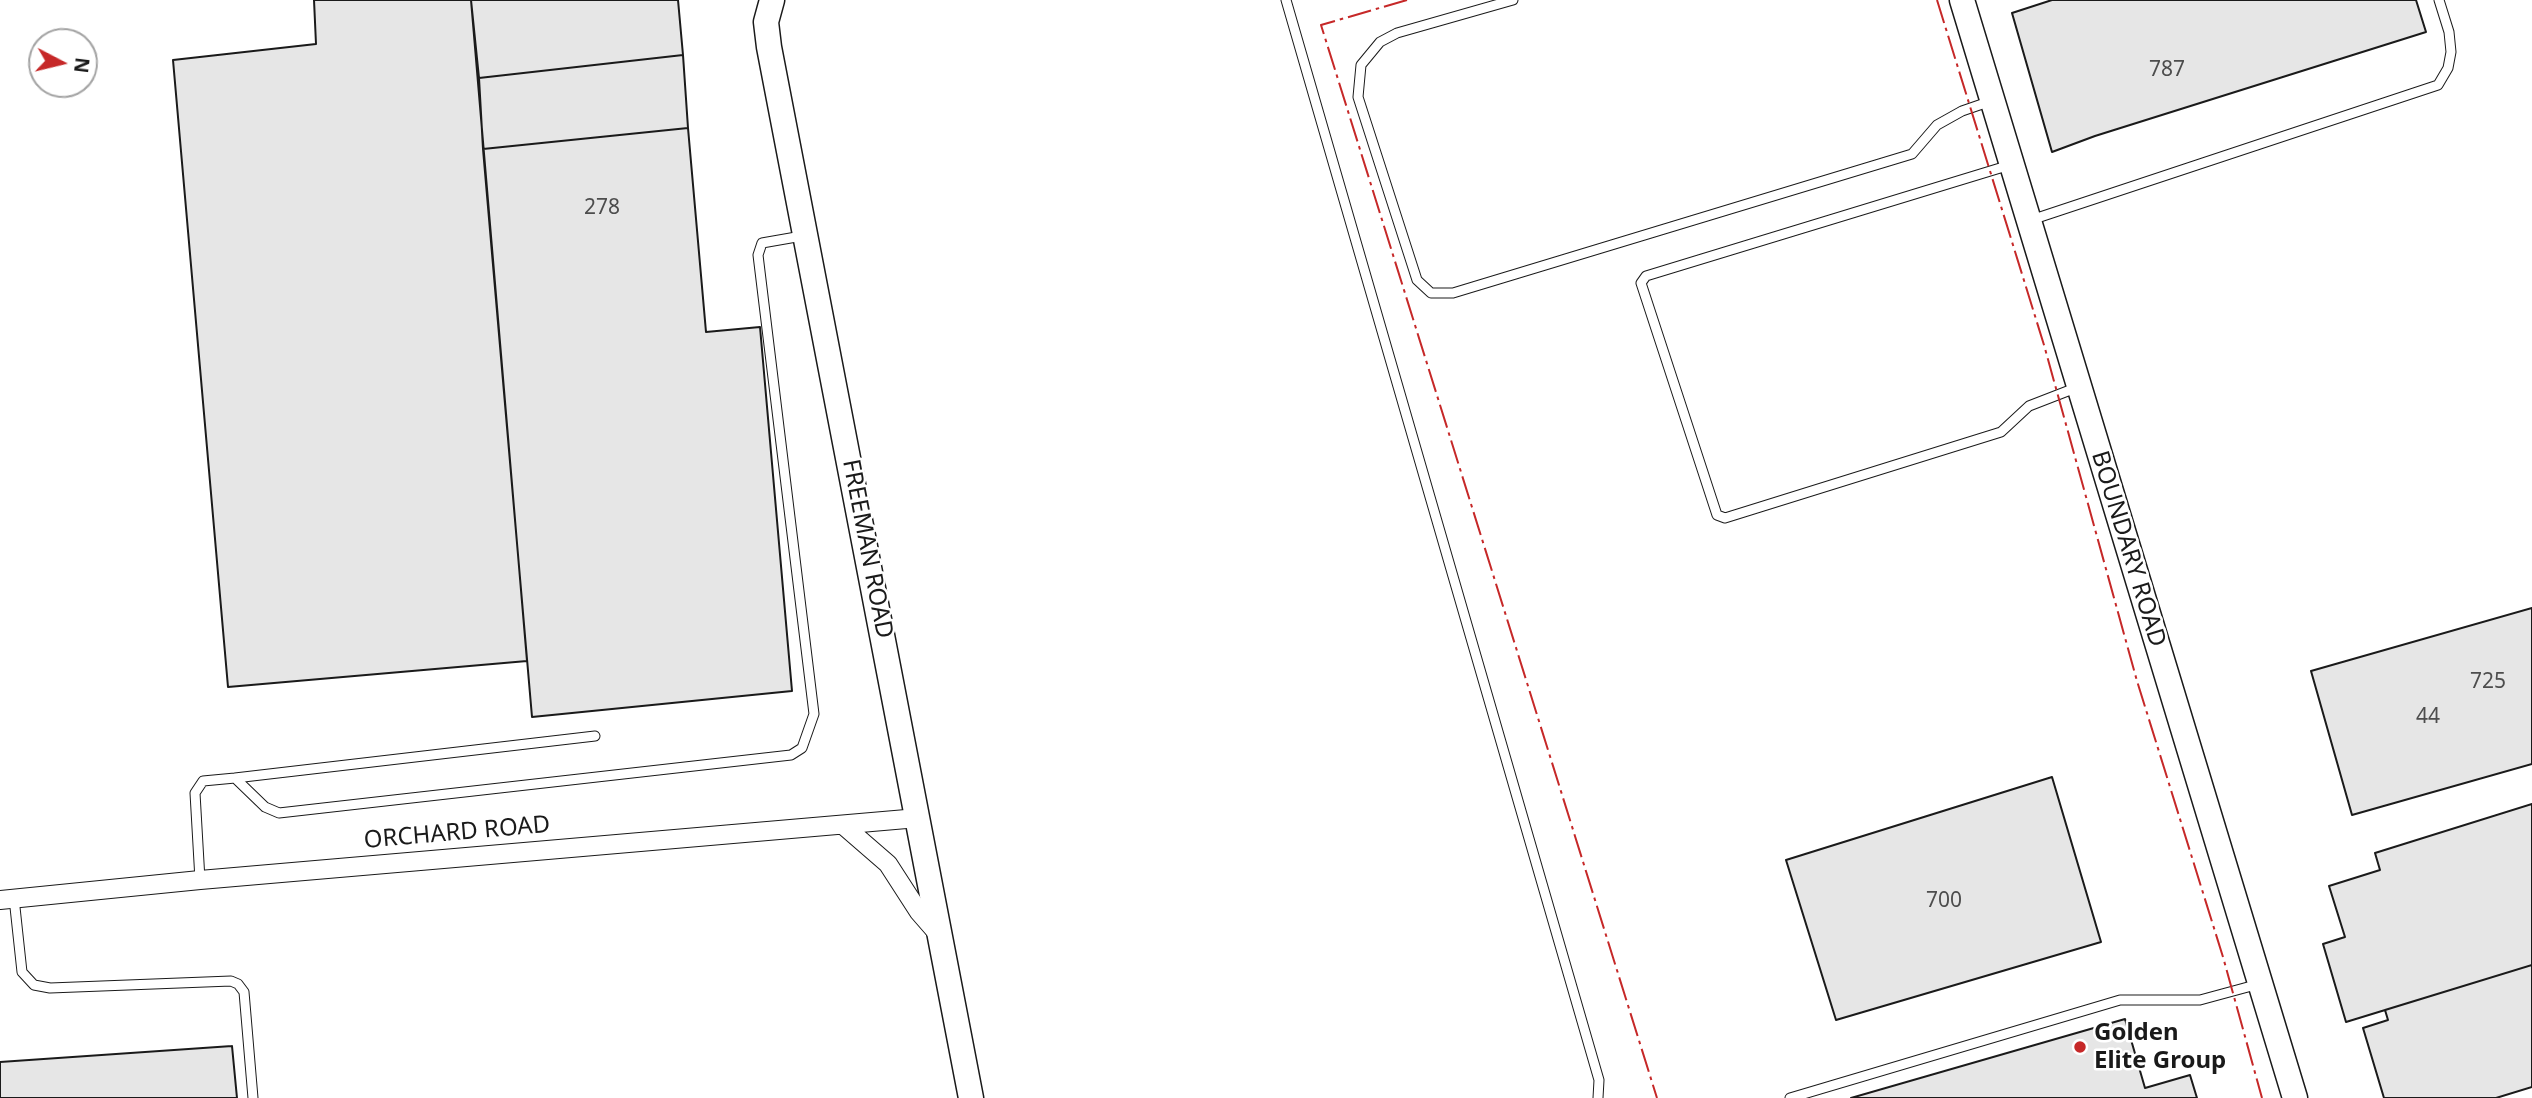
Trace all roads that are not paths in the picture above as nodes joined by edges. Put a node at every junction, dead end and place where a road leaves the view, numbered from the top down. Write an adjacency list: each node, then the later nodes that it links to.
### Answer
1 (772, 0): 9 (street, FREEMAN ROAD)
2 (1286, 0): 21 (lane)
3 (1513, 0): 6 (lane)
4 (1962, 0): 6 (street, BOUNDARY ROAD)
5 (2439, 0): 8 (lane)
6 (1993, 101): 7 (street, BOUNDARY ROAD)
7 (2012, 164): 8 (street, BOUNDARY ROAD); 10 (lane)
8 (2029, 221): 10 (street, BOUNDARY ROAD)
9 (804, 235): 12 (lane); 13 (street, FREEMAN ROAD)
10 (2079, 386): 18 (street, BOUNDARY ROAD)
11 (595, 736): 12 (lane)
12 (234, 778): 15 (lane)
13 (918, 818): 14 (street, ORCHARD ROAD); 17 (street, FREEMAN ROAD)
14 (844, 825): 15 (street, ORCHARD ROAD); 17 (street)
15 (200, 880): 16 (street, ORCHARD ROAD)
16 (7, 899): 19 (lane)
17 (939, 935): 20 (street, FREEMAN ROAD)
18 (2260, 983): 22 (lane); 23 (street, BOUNDARY ROAD)
19 (253, 1098)
20 (971, 1098)
21 (1598, 1098)
22 (1790, 1098)
23 (2295, 1098)

